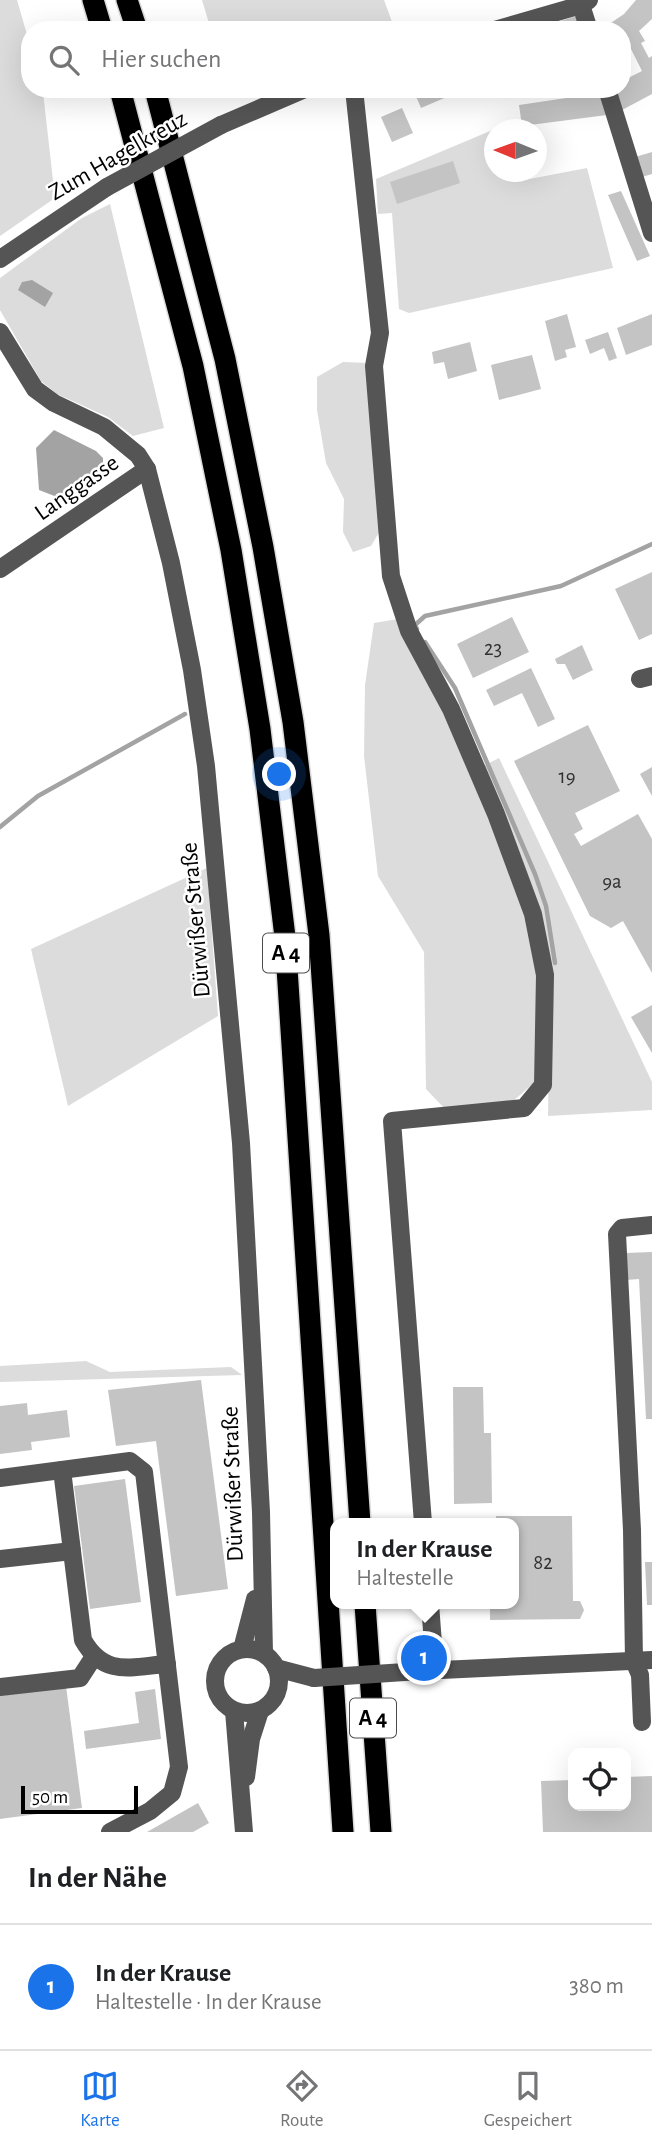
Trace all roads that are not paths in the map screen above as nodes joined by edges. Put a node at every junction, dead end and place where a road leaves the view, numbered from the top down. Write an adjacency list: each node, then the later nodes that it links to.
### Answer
1 (93, 0): 4 (highway)
2 (127, 0): 5 (highway)
3 (585, 3): 6 (street); 7 (street)
4 (99, 21)
5 (134, 21)
6 (525, 21)
7 (588, 21)
8 (122, 98): 42 (highway, A 4)
9 (157, 98): 21 (highway, A 4)
10 (284, 98): 14 (street, Zum Hagelkreuz, bridge)
11 (355, 98): 22 (street)
12 (610, 98): 13 (street)
13 (652, 233)
14 (1, 258)
15 (0, 332): 16 (street, Dürwißer Straße)
16 (147, 469): 17 (street, Langgasse); 25 (street, Dürwißer Straße)
17 (0, 569)
18 (652, 1225): 31 (street)
19 (62, 1470): 20 (street); 23 (street); 32 (street)
20 (0, 1478)
21 (360, 1518)
22 (424, 1518)
23 (72, 1551): 24 (street); 30 (street)
24 (0, 1559)
25 (260, 1578): 28 (street, Dürwißer Straße); 29 (street, Dürwißer Straße)
26 (365, 1609): 43 (highway, A 4)
27 (430, 1609): 33 (street)
28 (242, 1649): 29 (street); 36 (street)
29 (264, 1653): 34 (street)
30 (93, 1657): 32 (street); 35 (street)
31 (643, 1660): 33 (street); 38 (street)
32 (167, 1664): 40 (street)
33 (428, 1670): 34 (street, bridge)
34 (284, 1679): 37 (street)
35 (0, 1687)
36 (234, 1711): 37 (street); 39 (street)
37 (260, 1711): 39 (street)
38 (642, 1722)
39 (242, 1805): 41 (street)
40 (110, 1832)
41 (244, 1832)
42 (343, 1832)
43 (381, 1832)

